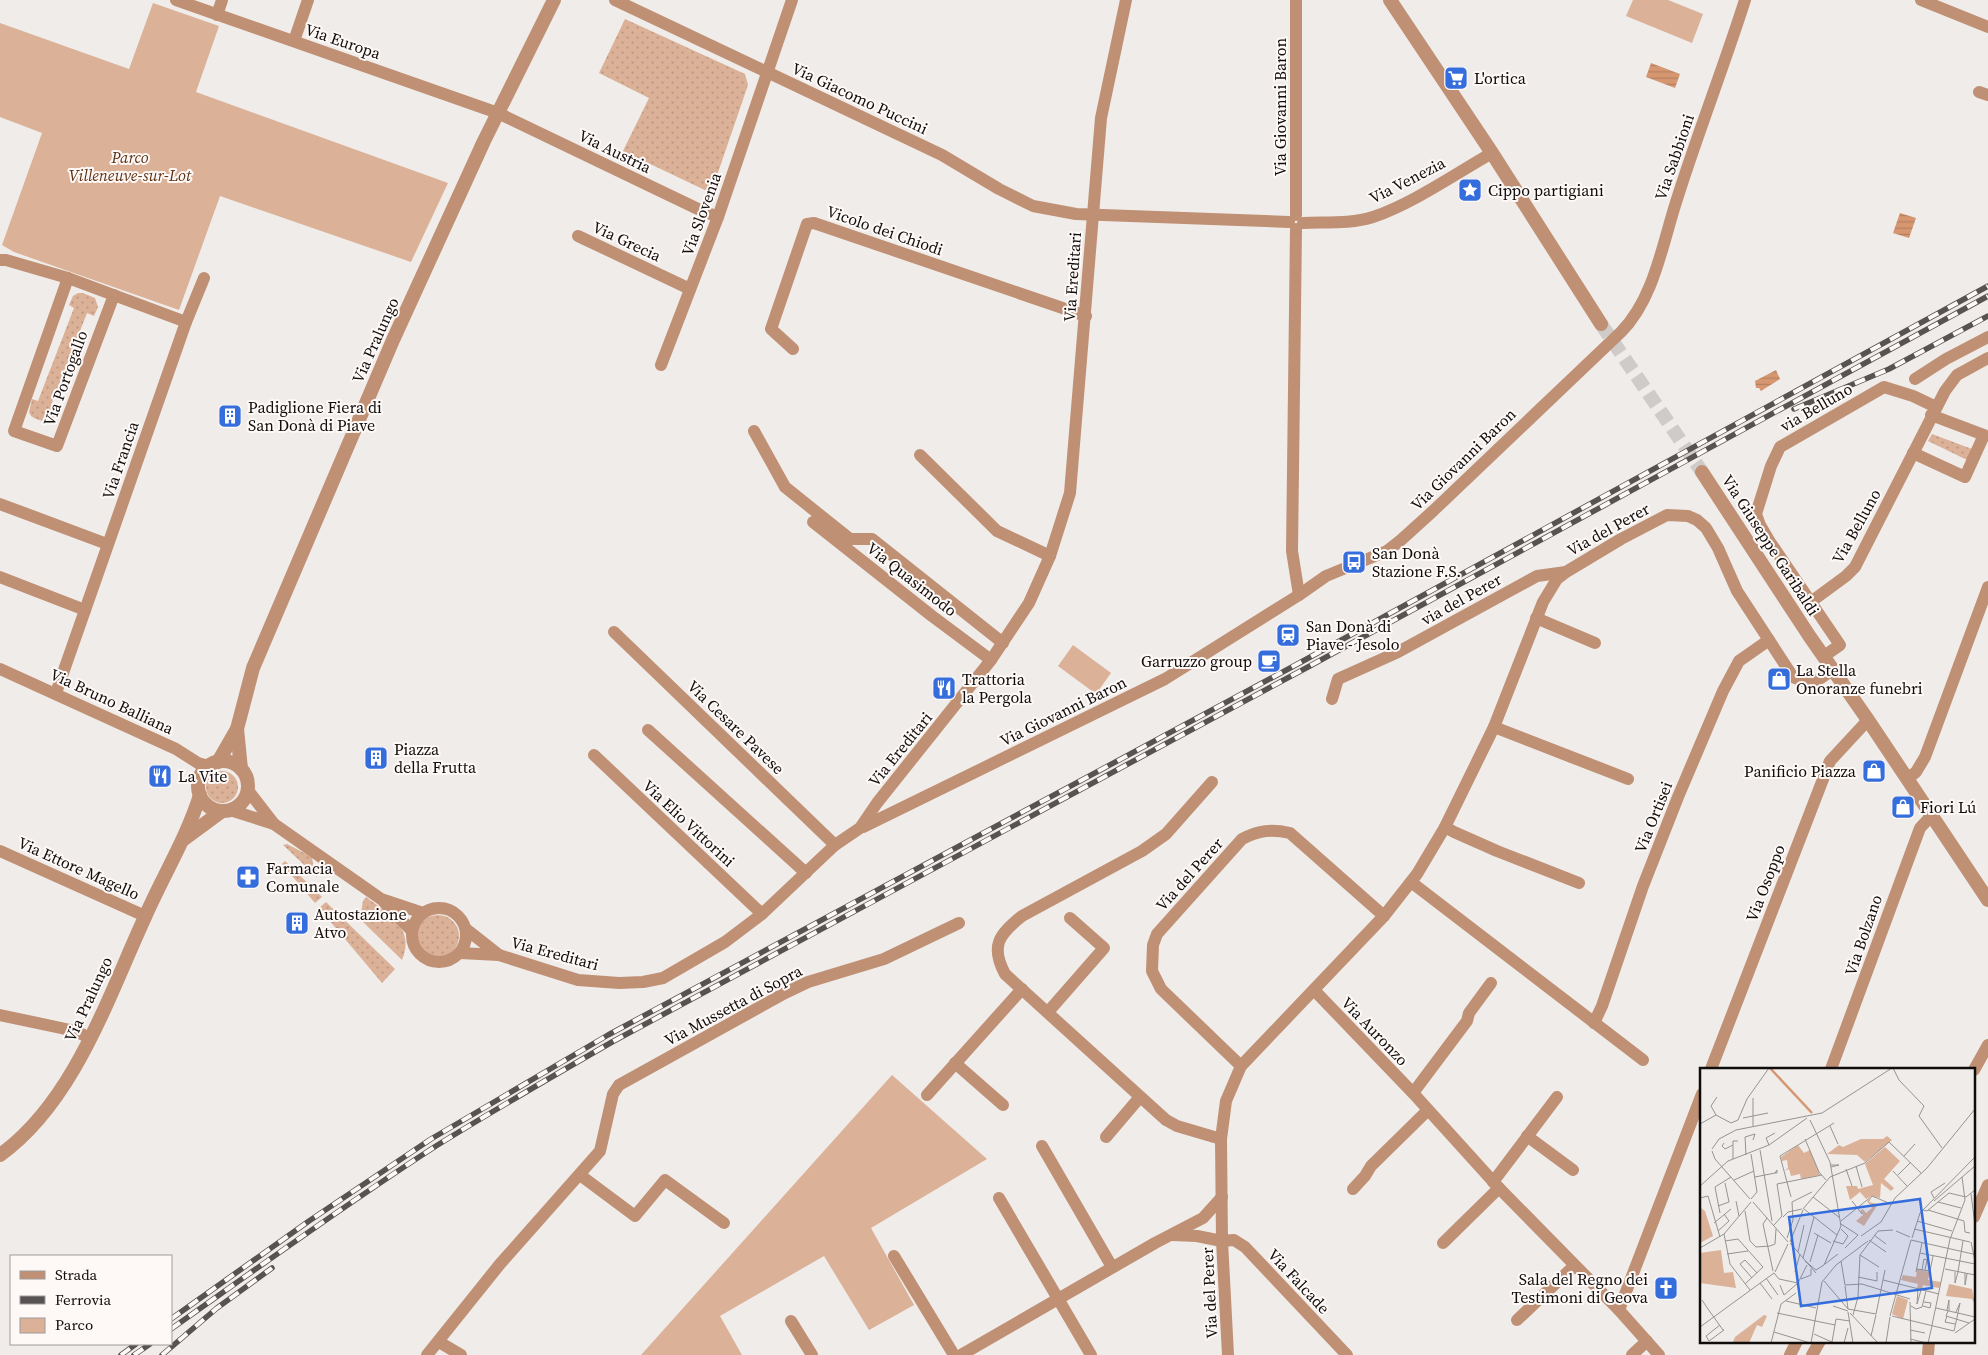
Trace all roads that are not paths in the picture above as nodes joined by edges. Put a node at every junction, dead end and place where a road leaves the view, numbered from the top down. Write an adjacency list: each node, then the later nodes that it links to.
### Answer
1 (176, 0): 12 (street, Via Europa)
2 (222, 0): 12 (street)
3 (308, 0): 14 (street)
4 (554, 0): 16 (street, Via Pralungo)
5 (615, 0): 15 (street, Via Giacomo Puccini)
6 (792, 0): 15 (street, Via Slovenia)
7 (1126, 0): 18 (street, Via Ereditari)
8 (1296, 0): 20 (street, Via Giovanni Baron)
9 (1390, 0): 17 (street)
10 (1745, 0): 28 (street, Via Sabbioni)
11 (1920, 0): 13 (street)
12 (217, 15): 14 (street, Via Europa)
13 (1988, 27)
14 (294, 41): 16 (street, Via Europa)
15 (767, 72): 18 (street, Via Giacomo Puccini); 19 (street, Via Slovenia)
16 (498, 113): 19 (street, Via Austria); 64 (street, Via Pralungo)
17 (1492, 153): 20 (street, Via Venezia); 30 (street)
18 (1092, 215): 20 (street, Via Venezia); 27 (street, Via Ereditari)
19 (718, 217): 25 (street, Via Slovenia)
20 (1296, 222): 48 (street, Via Giovanni Baron)
21 (578, 236): 25 (street, Via Grecia)
22 (0, 260): 23 (street)
23 (68, 278): 26 (street); 26 (street, Via Portogallo)
24 (204, 278): 29 (street, Via Francia)
25 (690, 289): 34 (street, Via Slovenia)
26 (114, 295): 29 (street)
27 (1086, 316): 32 (street, Vicolo dei Chiodi); 44 (street, Via Ereditari)
28 (1631, 321): 48 (street, Via Giovanni Baron)
29 (186, 322): 43 (street, Via Francia)
30 (1601, 324)
31 (1988, 338): 35 (street)
32 (793, 349)
33 (1988, 358): 36 (street, Via Belluno)
34 (661, 365)
35 (1915, 379)
36 (1933, 411): 38 (street, Via Belluno); 38 (street); 49 (street, via Belluno)
37 (754, 431): 55 (street)
38 (1913, 453): 49 (street, Via Belluno)
39 (920, 455): 44 (street)
40 (1702, 472): 56 (street, Via Giuseppe Garibaldi)
41 (0, 504): 43 (street)
42 (813, 522): 57 (street, Via Quasimodo)
43 (107, 544): 50 (street, Via Francia)
44 (1050, 556): 55 (street, Via Ereditari)
45 (1566, 572): 51 (street, Via del Perer); 53 (street, Via del Perer); 61 (street, via del Perer)
46 (0, 577): 50 (street)
47 (1988, 587): 70 (street)
48 (1299, 595): 78 (street, Via Giovanni Baron)
49 (1812, 601): 56 (street)
50 (84, 610): 60 (street, Via Francia)
51 (1536, 618): 54 (street); 63 (street, Via del Perer)
52 (614, 632): 80 (street, Via Cesare Pavese)
53 (1769, 640): 59 (street, Via del Perer); 102 (street, Via Ortisei)
54 (1596, 642)
55 (1003, 644): 57 (street, Via Ereditari)
56 (1824, 656): 59 (street, Via Giuseppe Garibaldi)
57 (992, 660): 78 (street, Via Ereditari)
58 (0, 669): 60 (street, Via Bruno Balliana)
59 (1832, 669): 62 (street, Via Giuseppe Garibaldi)
60 (56, 693): 67 (street, Via Bruno Balliana)
61 (1332, 699)
62 (1868, 720): 70 (street, Via Giuseppe Garibaldi); 108 (street, Via Osoppo)
63 (1494, 727): 69 (street); 77 (street, Via del Perer)
64 (237, 729): 67 (street, Via Pralungo); 68 (street, Via Pralungo)
65 (648, 730): 82 (street)
66 (594, 755): 88 (street, Via Elio Vittorini)
67 (213, 764): 68 (street); 73 (street, Via Pralungo)
68 (241, 769): 72 (street, Via Pralungo)
69 (1628, 779)
70 (1907, 779): 75 (street, Via Giuseppe Garibaldi)
71 (1212, 782): 98 (street)
72 (247, 789): 74 (street, Via Pralungo); 76 (street, Via Ereditari)
73 (200, 795): 74 (street); 79 (street, Via Pralungo)
74 (226, 810): 76 (street, Via Ereditari); 79 (street, Via Pralungo)
75 (1932, 815): 86 (street, Via Giuseppe Garibaldi); 109 (street, Via Bolzano)
76 (274, 824): 85 (street, Via Ereditari)
77 (1445, 827): 83 (street, Via del Perer); 84 (street)
78 (860, 828): 80 (street, Via Ereditari)
79 (182, 841): 89 (street, Via Pralungo)
80 (835, 846): 82 (street, Via Ereditari)
81 (0, 851): 89 (street, Via Ettore Magello)
82 (806, 874): 88 (street, Via Ereditari)
83 (1411, 882): 90 (street, Via del Perer); 102 (street)
84 (1579, 883)
85 (381, 898): 87 (street, Via Ereditari); 94 (street, Via Ereditari)
86 (1988, 900)
87 (423, 913): 93 (street, Via Ereditari); 94 (street)
88 (762, 914): 96 (street, Via Ereditari)
89 (145, 916): 103 (street, Via Pralungo)
90 (1384, 916): 99 (street, Via del Perer); 107 (street, Via del Perer)
91 (1070, 918): 100 (street)
92 (959, 924): 124 (street, Via Mussetta di Sopra)
93 (466, 929): 95 (street); 96 (street, Via Ereditari)
94 (412, 931): 95 (street, Via Ereditari)
95 (460, 953): 96 (street, Via Ereditari)
96 (499, 955)
97 (1491, 983): 111 (street, Via Auronzo)
98 (1022, 989): 100 (street); 106 (street)
99 (1314, 990): 107 (street, Via del Perer); 111 (street, Via Auronzo)
100 (1048, 1012): 114 (street)
101 (0, 1015): 103 (street)
102 (1594, 1023): 105 (street)
103 (90, 1038): 122 (street, Via Pralungo)
104 (1988, 1045): 110 (street)
105 (1643, 1060)
106 (956, 1063): 112 (street); 116 (street)
107 (1241, 1066): 120 (street, Via del Perer)
108 (1711, 1068)
109 (1831, 1068)
110 (1975, 1068)
111 (1413, 1093): 117 (street, Via Auronzo)
112 (927, 1095)
113 (1557, 1096): 118 (street)
114 (1140, 1097): 119 (street); 120 (street)
115 (1700, 1099): 139 (street)
116 (1003, 1105)
117 (1428, 1110): 125 (street, Via Auronzo); 127 (street)
118 (1527, 1136): 123 (street); 125 (street)
119 (1106, 1137)
120 (1221, 1139): 128 (street, Via del Perer)
121 (1042, 1146): 137 (street)
122 (0, 1155)
123 (1573, 1170)
124 (580, 1175): 131 (street); 143 (street, Via Mussetta di Sopra)
125 (1496, 1185): 134 (street); 136 (street, Via Auronzo)
126 (1988, 1185): 130 (street)
127 (1353, 1189)
128 (1222, 1197): 132 (street); 133 (street, Via del Perer)
129 (998, 1198): 138 (street)
130 (1976, 1212)
131 (724, 1223)
132 (1172, 1235): 133 (street, Via Falcade); 137 (street)
133 (1222, 1241): 153 (street, Via del Perer); 154 (street, Via Falcade)
134 (1443, 1243)
135 (894, 1256): 150 (street)
136 (1574, 1266): 139 (street, Via Auronzo); 140 (street)
137 (1112, 1267): 138 (street)
138 (1058, 1299): 151 (street); 152 (street)
139 (1618, 1310): 142 (street, Via Auronzo)
140 (1517, 1320)
141 (791, 1322): 149 (street)
142 (1646, 1341): 155 (street); 156 (street, Via Auronzo)
143 (439, 1342): 147 (street, Via Mussetta di Sopra); 148 (street)
144 (1796, 1342): 157 (street)
145 (1819, 1342): 158 (street)
146 (1929, 1342): 159 (street)
147 (427, 1355)
148 (461, 1355)
149 (812, 1355)
150 (954, 1355)
151 (961, 1355)
152 (1091, 1355)
153 (1228, 1355)
154 (1347, 1355)
155 (1632, 1355)
156 (1659, 1355)
157 (1790, 1355)
158 (1812, 1355)
159 (1928, 1355)

